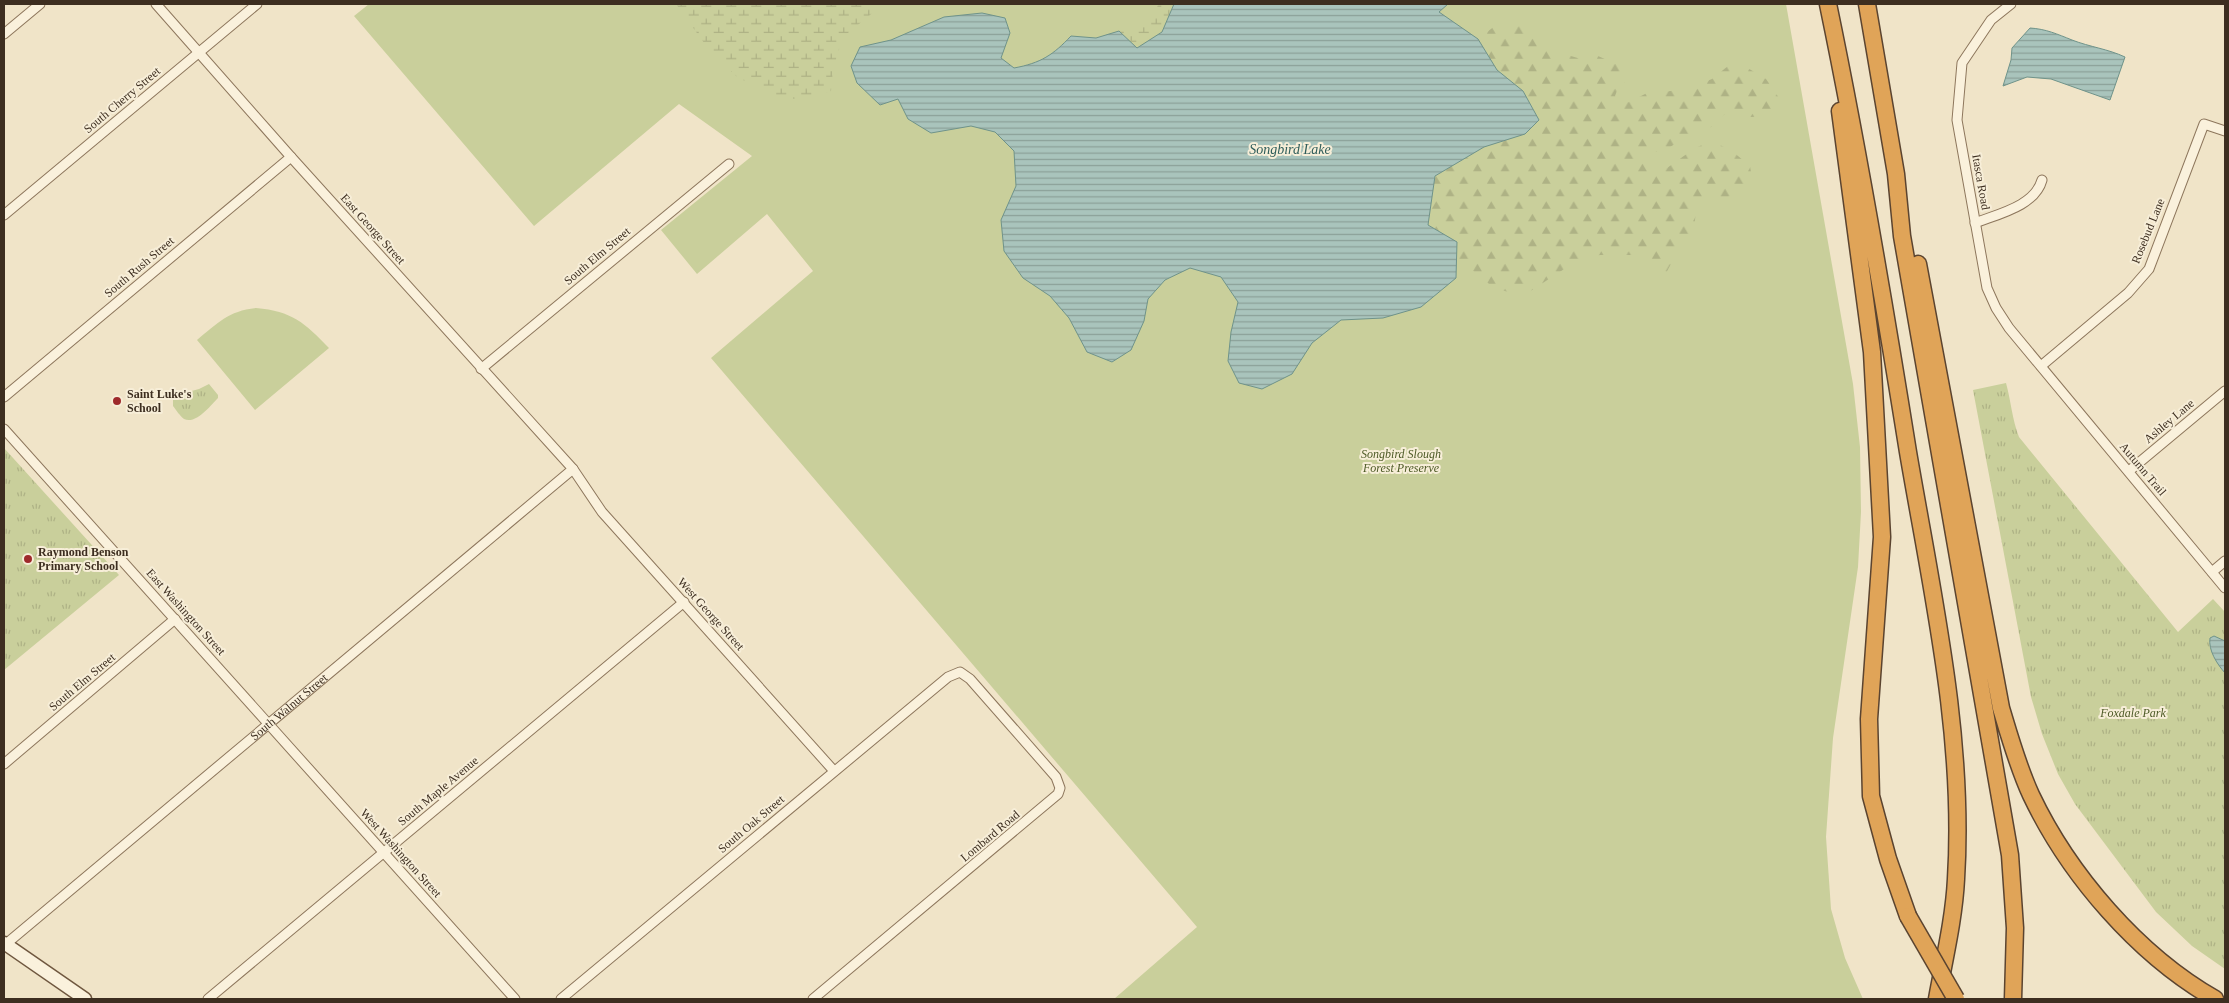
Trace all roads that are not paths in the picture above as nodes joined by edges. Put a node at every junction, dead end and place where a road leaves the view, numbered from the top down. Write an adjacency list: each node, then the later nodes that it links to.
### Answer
1 (40, 4): 7 (street)
2 (156, 4): 8 (street, East George Street)
3 (257, 4): 8 (street, South Cherry Street)
4 (1828, 4): 39 (highway); 40 (highway, bridge)
5 (1867, 4): 12 (highway)
6 (2011, 4): 15 (street, Itasca Road)
7 (4, 34)
8 (199, 52): 10 (street, East George Street); 14 (street, South Cherry Street)
9 (2225, 131): 16 (street, Rosebud Lane)
10 (291, 157): 17 (street, East George Street); 19 (street, South Rush Street)
11 (729, 164): 17 (street, South Elm Street)
12 (1896, 174): 41 (highway); 42 (highway)
13 (2042, 180): 15 (street)
14 (4, 215)
15 (1975, 223): 16 (street, Itasca Road)
16 (2041, 366): 22 (street, Autumn Trail)
17 (481, 369): 21 (street, East George Street)
18 (2225, 391): 22 (street, Ashley Lane)
19 (4, 397)
20 (4, 429): 27 (street, East Washington Street)
21 (573, 469): 26 (street, West George Street); 29 (street, South Walnut Street)
22 (2129, 471): 24 (street, Autumn Trail)
23 (2225, 561): 24 (street)
24 (2212, 572): 25 (street, Autumn Trail)
25 (2225, 588)
26 (684, 602): 31 (street, West George Street); 32 (street, South Maple Avenue)
27 (175, 619): 29 (street, East Washington Street); 30 (street, South Elm Street)
28 (960, 672): 31 (street, South Oak Street); 38 (street, Lombard Road)
29 (269, 723): 32 (street, West Washington Street); 33 (street, South Walnut Street)
30 (4, 764)
31 (834, 771): 37 (street, South Oak Street)
32 (384, 852): 35 (street, South Maple Avenue); 36 (street, West Washington Street)
33 (4, 944): 34 (street)
34 (85, 999)
35 (208, 999)
36 (515, 999)
37 (560, 999)
38 (813, 999)
39 (1936, 999)
40 (1956, 999)
41 (2013, 999)
42 (2215, 999)

